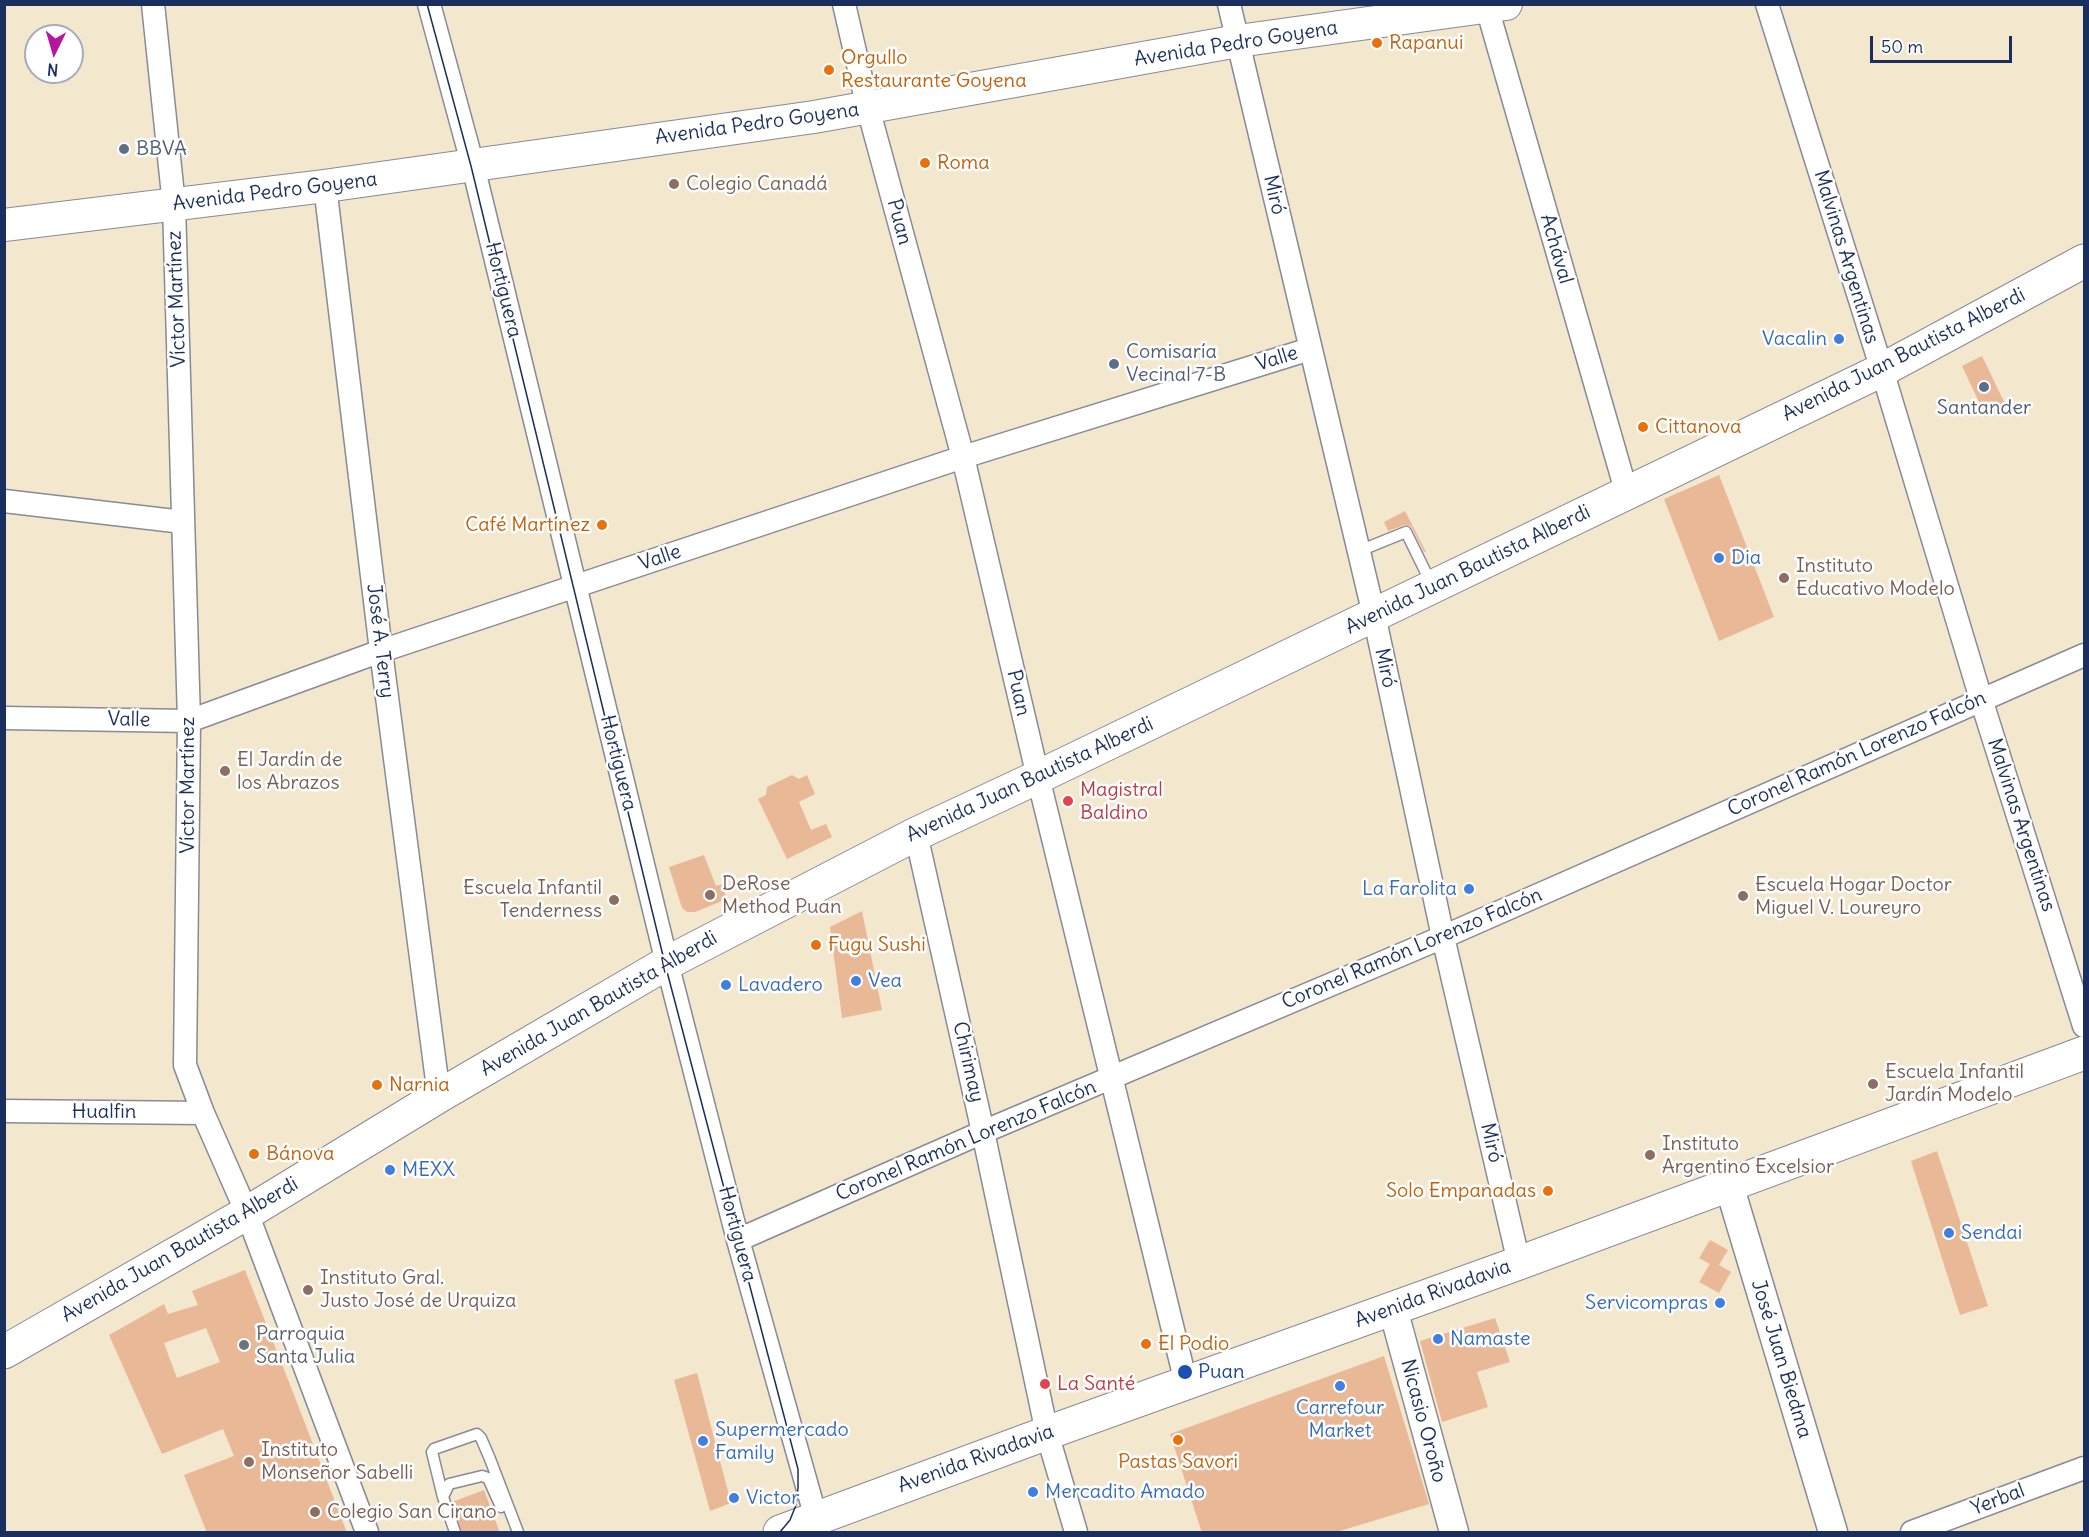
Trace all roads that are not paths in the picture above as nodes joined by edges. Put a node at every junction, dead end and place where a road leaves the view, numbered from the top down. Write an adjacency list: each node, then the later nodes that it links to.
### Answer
1 (153, 4): 11 (street, Víctor Martínez)
2 (429, 4): 9 (street, Hortiguera)
3 (844, 4): 8 (street, Puan)
4 (1229, 4): 7 (street, Miró)
5 (1767, 4): 15 (street, Malvinas Argentinas)
6 (1493, 5): 7 (main road, Avenida Pedro Goyena); 17 (street, Achával)
7 (1238, 41): 8 (main road, Avenida Pedro Goyena); 14 (street, Miró)
8 (868, 108): 9 (main road, Avenida Pedro Goyena); 16 (street, Puan)
9 (473, 166): 10 (main road, Avenida Pedro Goyena); 21 (street, Hortiguera)
10 (325, 186): 11 (main road, Avenida Pedro Goyena); 24 (street, José A. Terry)
11 (174, 205): 12 (main road, Avenida Pedro Goyena); 19 (street, Víctor Martínez)
12 (4, 225)
13 (2085, 261): 15 (main road, Avenida Juan Bautista Alberdi)
14 (1310, 349): 16 (street, Valle); 20 (street, Miró)
15 (1882, 370): 17 (main road, Avenida Juan Bautista Alberdi); 26 (street, Malvinas Argentinas)
16 (963, 457): 21 (street, Valle); 29 (street, Puan)
17 (1627, 494): 22 (main road, Avenida Juan Bautista Alberdi)
18 (4, 501): 19 (street)
19 (183, 522): 28 (street, Víctor Martínez)
20 (1359, 551): 22 (lane); 23 (street, Miró)
21 (576, 587): 24 (street, Valle); 32 (street, Hortiguera)
22 (1433, 587): 23 (main road, Avenida Juan Bautista Alberdi)
23 (1374, 615): 29 (main road, Avenida Juan Bautista Alberdi); 31 (street, Miró)
24 (381, 651): 28 (street, Valle); 36 (street, José A. Terry)
25 (2085, 655): 26 (street, Coronel Ramón Lorenzo Falcón)
26 (1981, 699): 31 (street, Coronel Ramón Lorenzo Falcón); 33 (street, Malvinas Argentinas)
27 (4, 718): 28 (street, Valle)
28 (189, 721): 38 (street, Víctor Martínez)
29 (1038, 777): 30 (main road, Avenida Juan Bautista Alberdi); 35 (street, Puan)
30 (916, 834): 32 (main road, Avenida Juan Bautista Alberdi); 39 (street, Chirimay)
31 (1443, 937): 35 (street, Coronel Ramón Lorenzo Falcón); 43 (street, Miró)
32 (667, 963): 36 (main road, Avenida Juan Bautista Alberdi); 42 (street, Hortiguera)
33 (2085, 1026)
34 (2085, 1053): 40 (main road, Avenida Rivadavia)
35 (1111, 1078): 39 (street, Coronel Ramón Lorenzo Falcón); 46 (street, Puan)
36 (439, 1096): 41 (main road, Avenida Juan Bautista Alberdi)
37 (4, 1111): 38 (street, Hualfin)
38 (203, 1113): 41 (street, Víctor Martínez)
39 (983, 1132): 42 (street, Coronel Ramón Lorenzo Falcón); 47 (street, Chirimay)
40 (1730, 1185): 43 (main road, Avenida Rivadavia); 58 (street, José Juan Biedma)
41 (247, 1213): 45 (main road, Avenida Juan Bautista Alberdi); 52 (street, Víctor Martínez)
42 (738, 1240): 50 (street, Hortiguera)
43 (1520, 1263): 44 (main road, Avenida Rivadavia)
44 (1393, 1309): 46 (main road, Avenida Rivadavia); 57 (street, Nicasio Oroño)
45 (4, 1352)
46 (1186, 1383): 47 (main road, Avenida Rivadavia)
47 (1047, 1433): 50 (main road, Avenida Rivadavia); 56 (street, Chirimay)
48 (2085, 1468): 59 (street, Yerbal)
49 (443, 1497): 51 (lane); 51 (lane); 53 (lane)
50 (816, 1518): 55 (main road, Avenida Rivadavia)
51 (513, 1520): 54 (lane)
52 (367, 1533)
53 (455, 1533)
54 (518, 1533)
55 (780, 1533)
56 (1076, 1533)
57 (1454, 1533)
58 (1833, 1533)
59 (1912, 1533)

